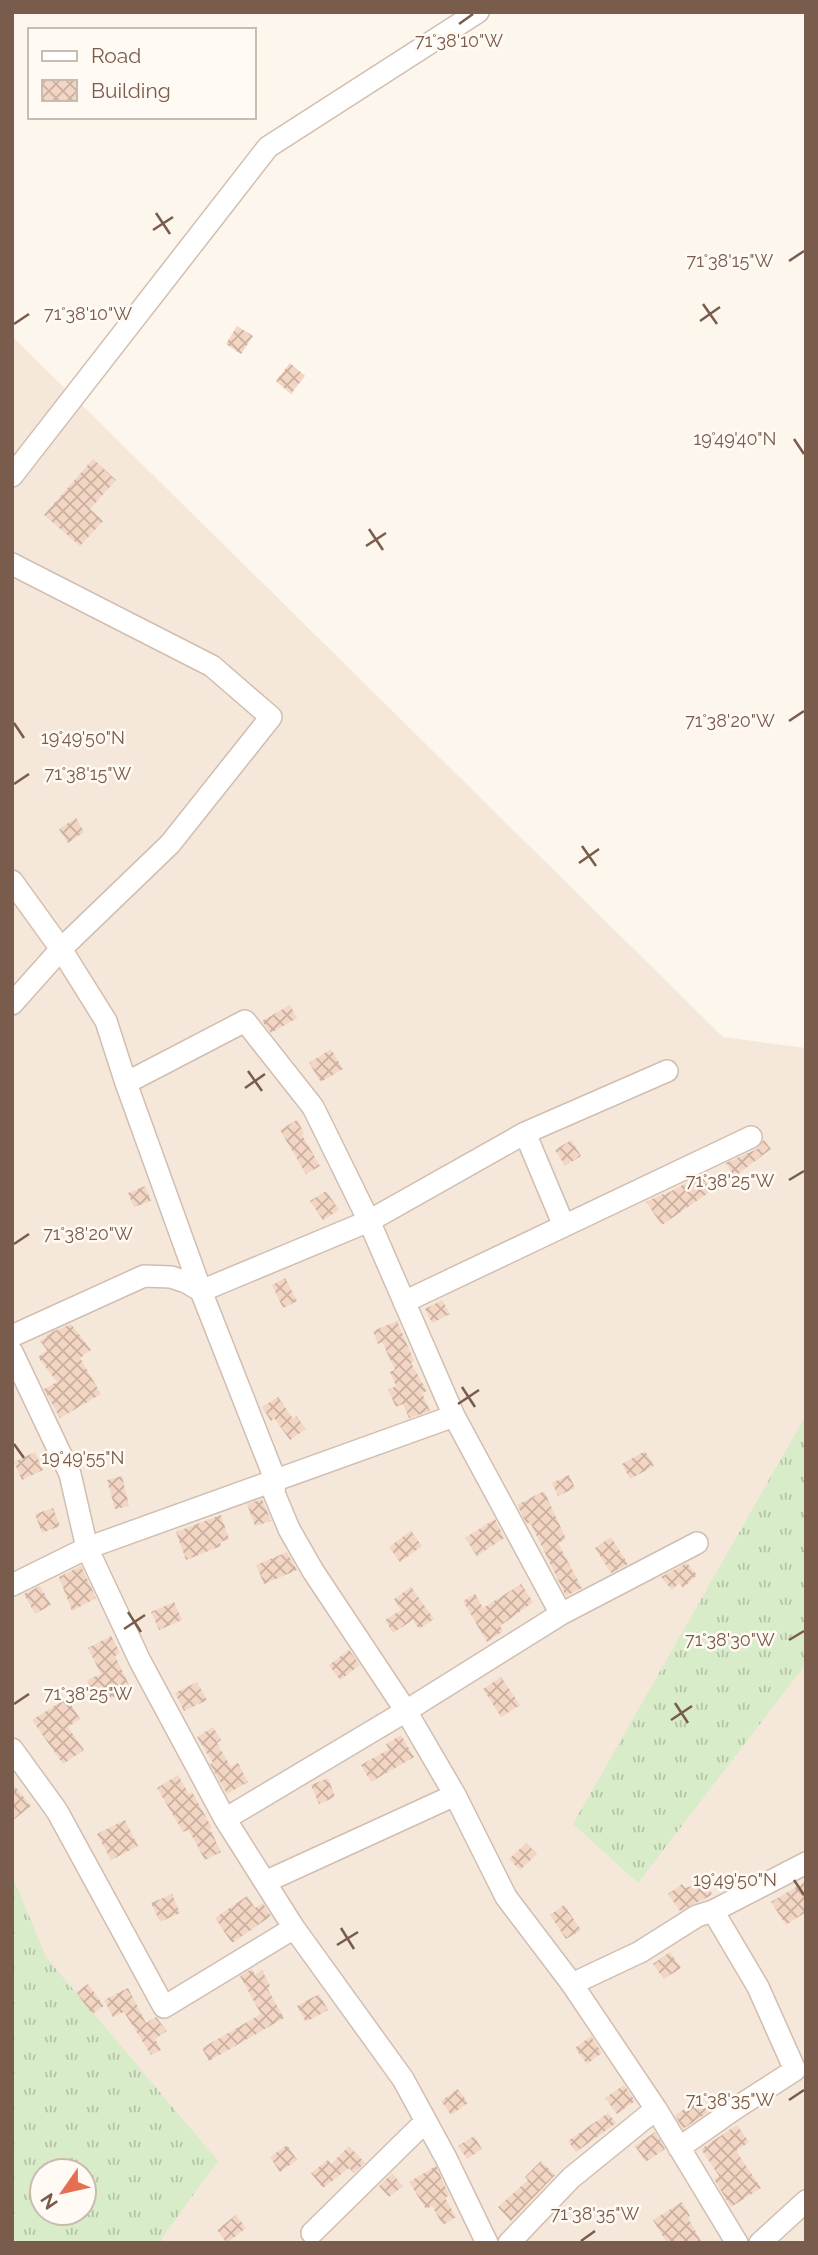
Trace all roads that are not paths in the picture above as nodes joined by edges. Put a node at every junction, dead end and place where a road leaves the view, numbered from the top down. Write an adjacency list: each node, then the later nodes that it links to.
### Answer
1 (478, 12): 2 (street)
2 (12, 476)
3 (12, 564): 5 (street)
4 (12, 881): 5 (street)
5 (61, 949): 6 (street); 8 (street)
6 (12, 1004)
7 (667, 1072): 9 (street)
8 (126, 1083): 11 (street); 13 (street)
9 (525, 1133): 11 (street); 12 (street)
10 (751, 1137): 12 (street)
11 (369, 1221): 13 (street); 14 (street)
12 (564, 1226): 14 (street)
13 (201, 1291): 15 (street); 18 (street)
14 (404, 1302): 17 (street)
15 (12, 1336)
16 (12, 1353): 20 (street)
17 (454, 1416): 18 (street); 22 (street)
18 (275, 1479): 20 (street); 23 (street)
19 (697, 1543): 22 (street)
20 (87, 1548): 21 (street); 26 (street)
21 (12, 1585)
22 (561, 1614): 23 (street)
23 (406, 1712): 25 (street); 26 (street)
24 (12, 1749): 30 (street)
25 (455, 1795): 28 (street); 31 (street)
26 (225, 1819): 28 (street)
27 (806, 1863): 29 (street)
28 (265, 1882): 30 (street)
29 (713, 1911): 31 (street); 34 (street)
30 (294, 1928): 33 (street)
31 (572, 1984): 32 (street)
32 (656, 2109): 34 (street); 38 (street)
33 (426, 2122): 36 (street); 37 (street)
34 (680, 2148): 39 (street)
35 (806, 2202): 40 (street)
36 (312, 2233)
37 (487, 2243)
38 (509, 2243)
39 (737, 2243)
40 (760, 2243)

